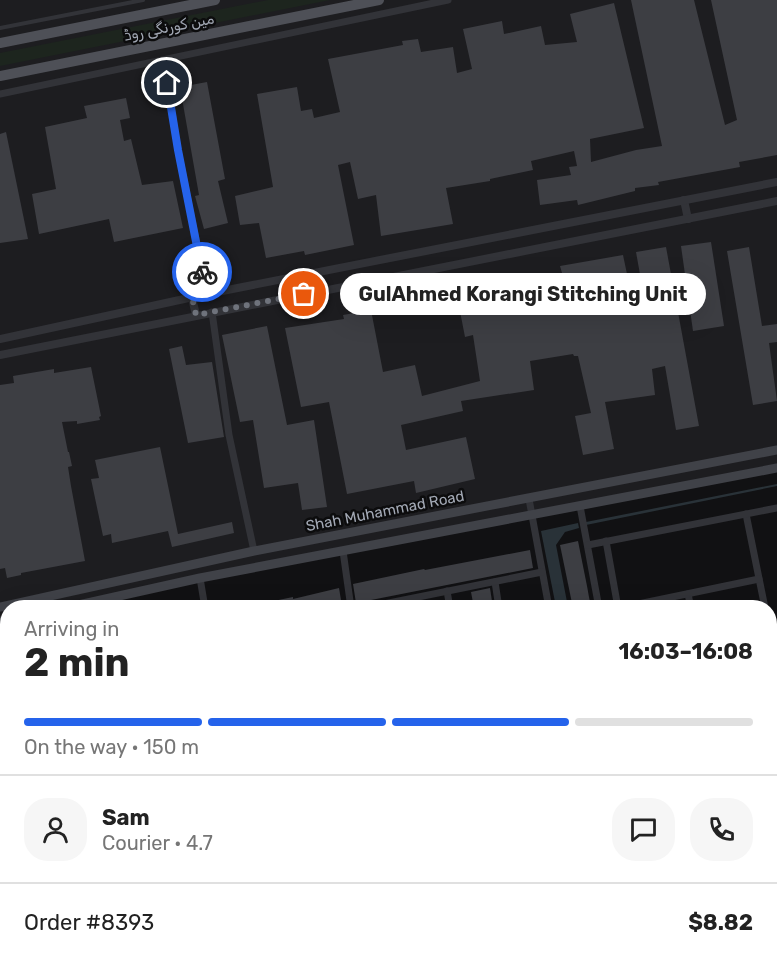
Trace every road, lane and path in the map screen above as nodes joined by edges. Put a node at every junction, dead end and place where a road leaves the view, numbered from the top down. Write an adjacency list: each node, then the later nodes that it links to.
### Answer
1 (143, 0): 5 (lane)
2 (215, 0): 6 (main road, مین کورنگی روڈ)
3 (379, 0): 8 (main road, مین کورنگی روڈ)
4 (448, 0): 7 (street)
5 (0, 27)
6 (0, 43)
7 (164, 61): 9 (street); 16 (street)
8 (0, 76)
9 (0, 94)
10 (777, 182): 11 (street)
11 (684, 200): 13 (street); 14 (street)
12 (777, 201): 13 (street)
13 (688, 219): 15 (street)
14 (577, 223): 15 (street); 16 (street)
15 (580, 239): 18 (street)
16 (207, 294): 17 (street)
17 (192, 297): 19 (street); 20 (street)
18 (212, 312): 19 (street); 32 (street)
19 (196, 315): 21 (street)
20 (0, 339)
21 (0, 355)
22 (777, 450): 24 (main road, Shah Muhammad Road)
23 (777, 468): 26 (main road, Shah Muhammad Road)
24 (529, 498): 28 (street); 32 (main road, Shah Muhammad Road)
25 (777, 508): 27 (street)
26 (581, 511): 28 (main road, Shah Muhammad Road); 30 (street)
27 (746, 514): 29 (street); 35 (street)
28 (532, 515): 31 (main road, Shah Muhammad Road); 33 (street)
29 (606, 541): 30 (street); 48 (street)
30 (588, 545): 47 (street)
31 (343, 550): 34 (main road, Shah Muhammad Road); 42 (street)
32 (254, 551): 39 (main road, Shah Muhammad Road)
33 (542, 572): 36 (street); 46 (street)
34 (200, 578): 40 (main road, Shah Muhammad Road); 41 (street)
35 (759, 579): 38 (street); 51 (street)
36 (495, 582): 37 (street); 45 (street)
37 (447, 591): 43 (street); 44 (street)
38 (688, 594): 49 (street); 50 (street)
39 (52, 600)
40 (101, 600)
41 (204, 600)
42 (350, 600)
43 (414, 600)
44 (449, 600)
45 (498, 600)
46 (547, 600)
47 (598, 600)
48 (617, 600)
49 (658, 600)
50 (689, 600)
51 (763, 600)

